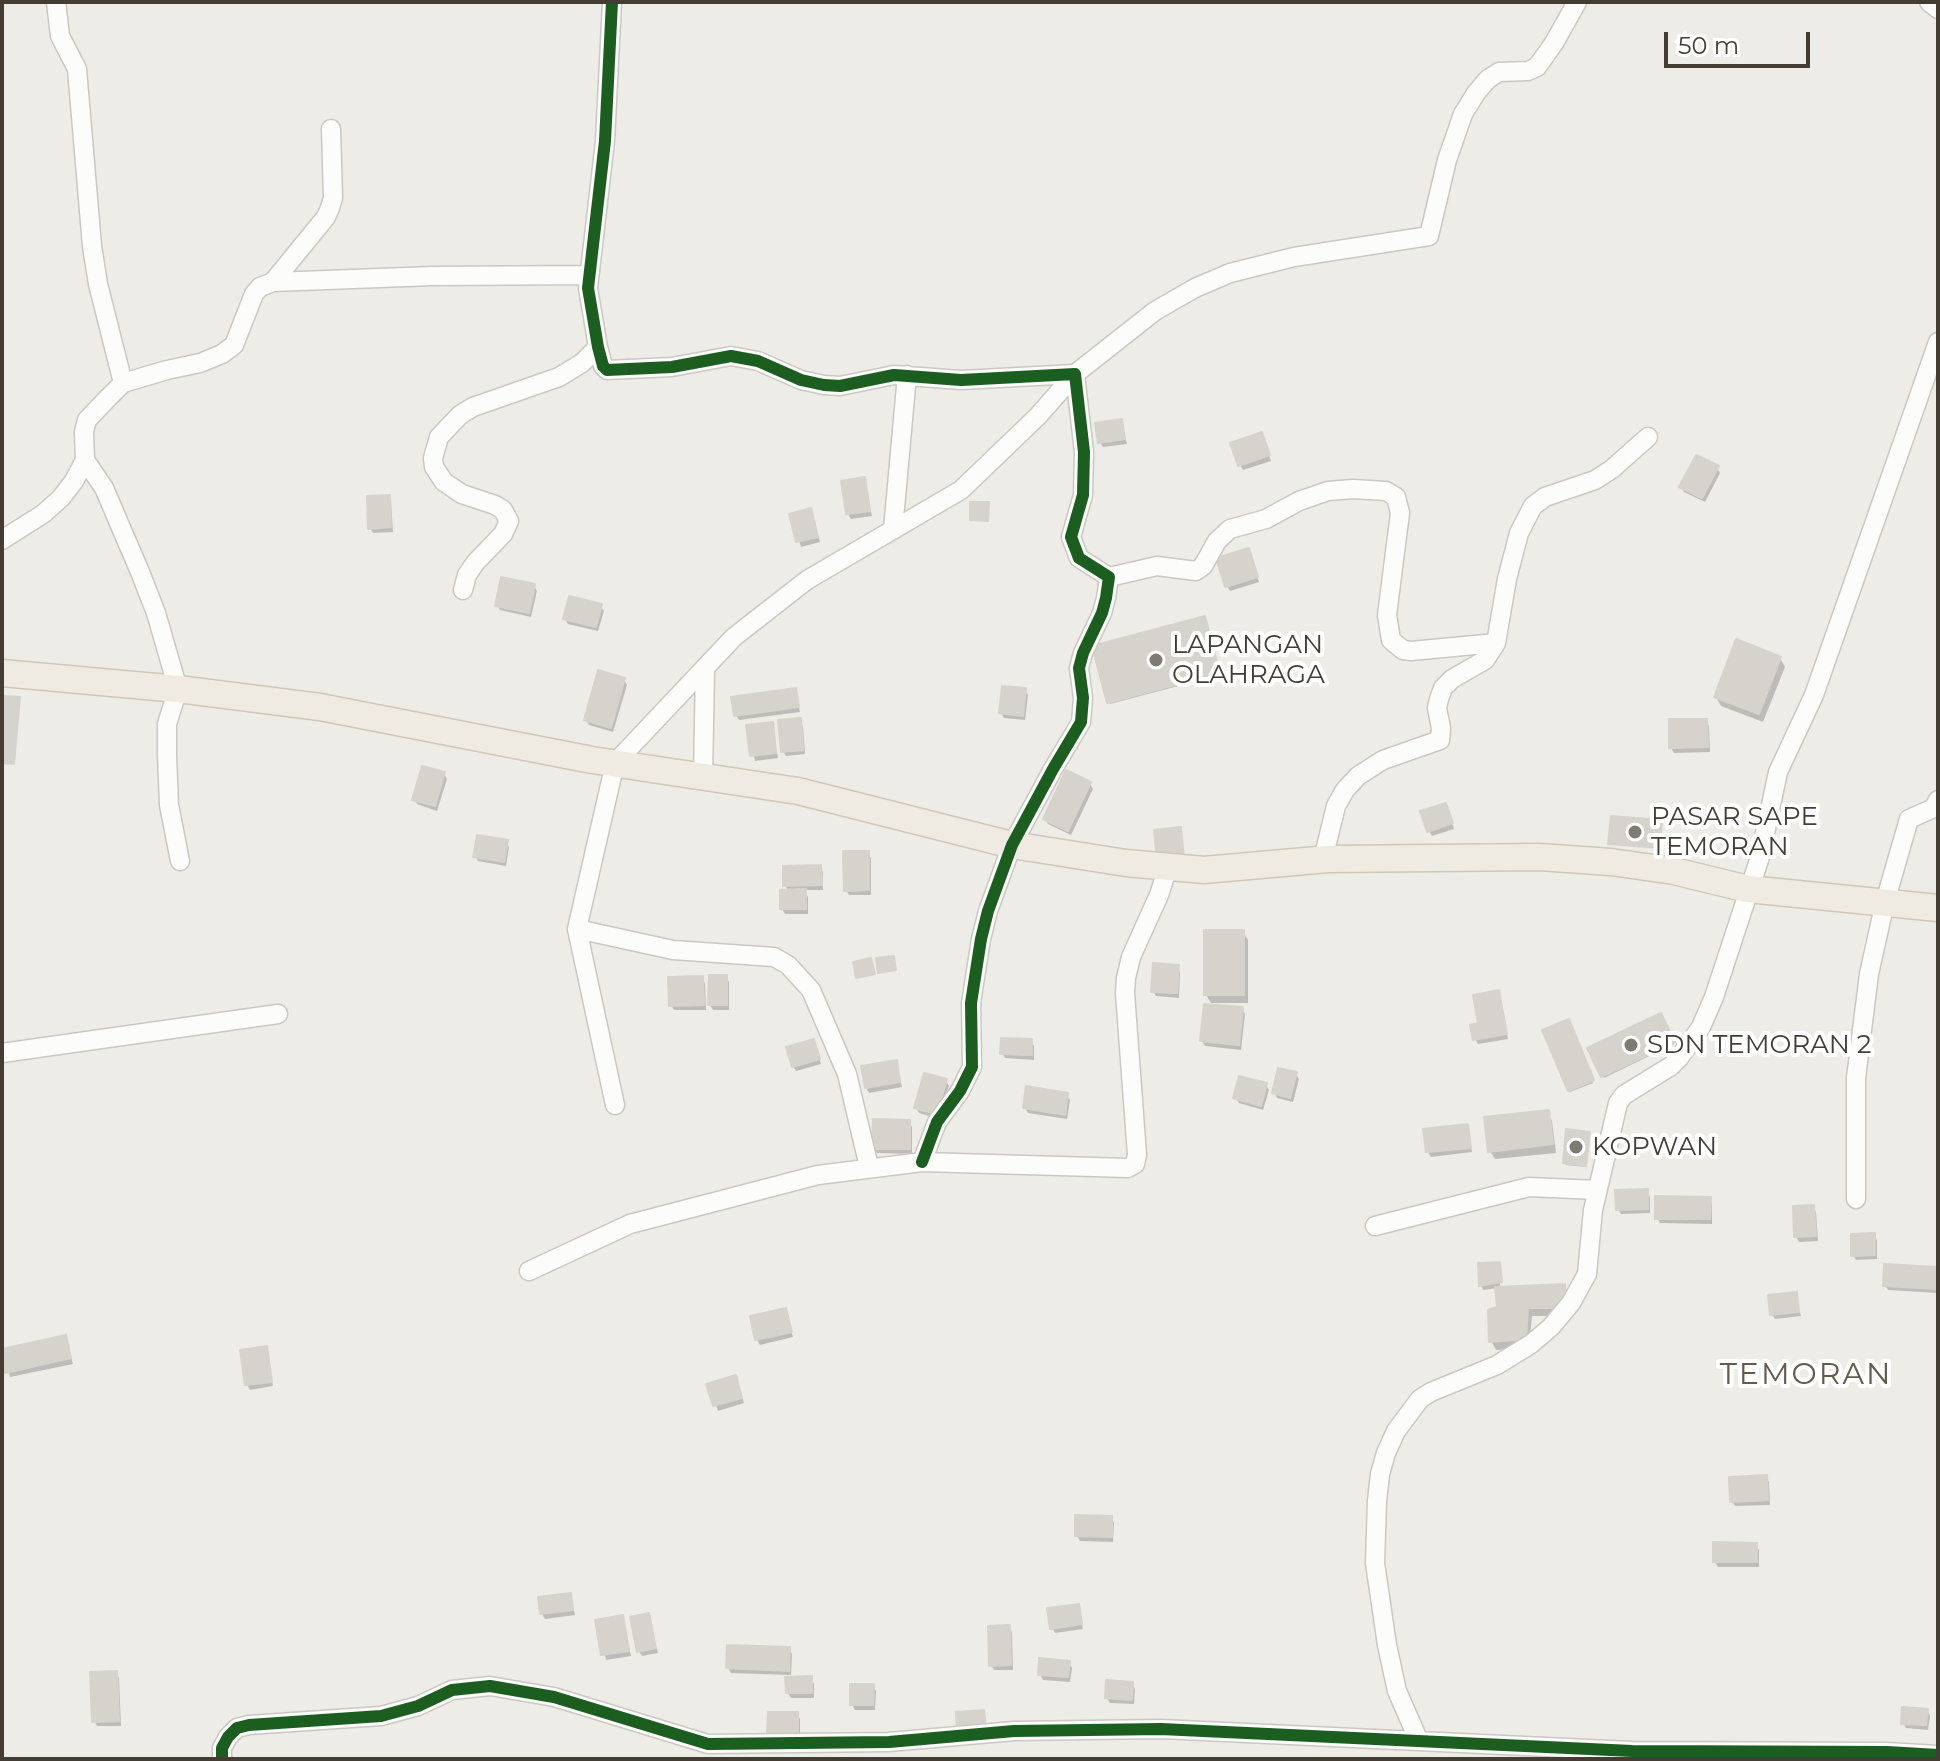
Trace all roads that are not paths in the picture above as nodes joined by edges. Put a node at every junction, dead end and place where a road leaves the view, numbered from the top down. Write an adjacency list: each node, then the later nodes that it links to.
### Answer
1 (55, 2): 13 (street)
2 (612, 2): 7 (street)
3 (1577, 2): 11 (street)
4 (1929, 2): 5 (street)
5 (1938, 9)
6 (331, 129): 8 (street)
7 (589, 275): 8 (street); 10 (street)
8 (273, 282): 13 (street)
9 (1938, 342): 31 (street)
10 (598, 347): 12 (street); 19 (street)
11 (1075, 374): 12 (street); 16 (street); 18 (street)
12 (907, 375): 16 (street)
13 (123, 383): 15 (street)
14 (1648, 437): 20 (street)
15 (85, 460): 17 (street); 23 (street)
16 (893, 530): 21 (street)
17 (2, 540)
18 (1109, 577): 20 (street); 27 (street)
19 (463, 590)
20 (1496, 643): 28 (street)
21 (705, 669): 24 (street); 25 (street)
22 (2, 673): 23 (main road)
23 (178, 689): 24 (main road); 29 (street)
24 (615, 763): 25 (main road); 34 (street)
25 (703, 777): 27 (main road)
26 (1938, 800): 32 (street)
27 (1012, 845): 30 (main road); 38 (street)
28 (1323, 859): 30 (main road); 31 (main road)
29 (180, 861)
30 (1168, 867): 38 (street)
31 (1748, 889): 32 (main road); 40 (street)
32 (1885, 902): 33 (main road); 41 (street)
33 (1938, 908)
34 (577, 929): 37 (street); 39 (street)
35 (278, 1014): 36 (street)
36 (2, 1053)
37 (615, 1105)
38 (922, 1162): 39 (street)
39 (869, 1167): 43 (street)
40 (1597, 1190): 42 (street); 44 (street)
41 (1856, 1199)
42 (1375, 1226)
43 (529, 1271)
44 (1418, 1739): 45 (street); 46 (street)
45 (1938, 1755)
46 (222, 1759)

